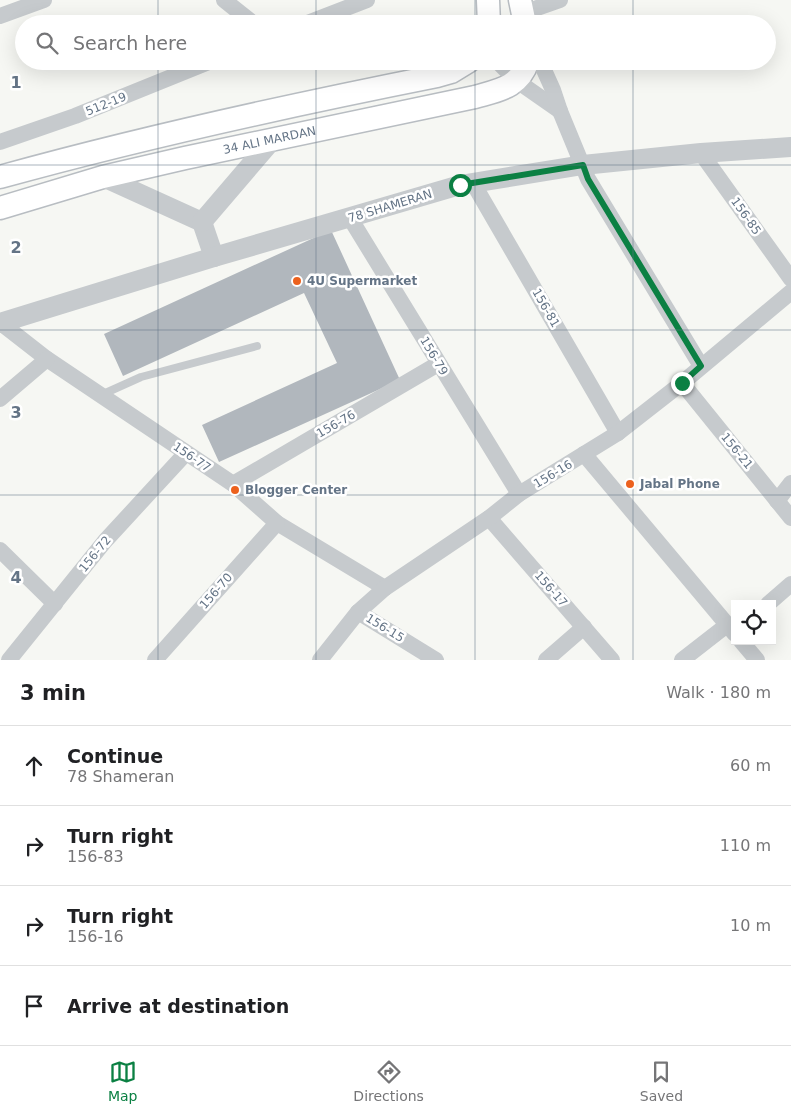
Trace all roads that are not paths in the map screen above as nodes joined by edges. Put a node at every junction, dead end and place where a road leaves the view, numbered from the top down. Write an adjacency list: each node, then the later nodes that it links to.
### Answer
1 (44, 0): 10 (street)
2 (224, 0): 7 (street)
3 (367, 0): 8 (street)
4 (488, 0): 9 (main road)
5 (560, 0): 6 (street)
6 (523, 12)
7 (243, 15)
8 (328, 15)
9 (489, 15)
10 (0, 16)
11 (189, 70): 19 (street, 512-19)
12 (454, 70): 23 (main road)
13 (506, 70): 16 (street)
14 (525, 70): 16 (main road)
15 (544, 70): 17 (street)
16 (517, 81): 17 (street); 18 (main road, 34 ALI MARDAN)
17 (560, 111): 22 (street)
18 (274, 139): 24 (main road, 34 ALI MARDAN); 28 (street)
19 (0, 142)
20 (791, 147): 21 (street, 78 SHAMERAN)
21 (701, 153): 22 (street, 78 SHAMERAN); 30 (street, 156-85)
22 (583, 165): 25 (street, 78 SHAMERAN); 36 (street)
23 (0, 177)
24 (103, 177): 26 (main road, 34 ALI MARDAN); 28 (street)
25 (473, 183): 27 (street, 78 SHAMERAN); 40 (street, 156-81)
26 (0, 208)
27 (350, 218): 29 (street, 78 SHAMERAN); 35 (street, 156-79)
28 (202, 222): 29 (street)
29 (214, 257): 32 (street, 78 SHAMERAN)
30 (791, 280)
31 (791, 292): 36 (street, 156-16)
32 (0, 323): 34 (street, 156-77)
33 (257, 346): 38 (lane)
34 (47, 359): 38 (street, 156-77); 39 (street)
35 (438, 364): 43 (street, 156-76); 45 (street, 156-79)
36 (701, 366): 37 (street, 156-16)
37 (682, 383): 40 (street, 156-16); 46 (street, 156-21)
38 (101, 395): 41 (street, 156-77)
39 (0, 399)
40 (618, 433): 42 (street, 156-16)
41 (186, 453): 43 (street, 156-77); 54 (street, 156-72)
42 (584, 454): 45 (street, 156-16); 57 (street)
43 (233, 484): 49 (street, 156-77)
44 (791, 484): 46 (street)
45 (519, 494): 47 (street, 156-16)
46 (777, 501): 48 (street, 156-21)
47 (489, 518): 52 (street, 156-16); 56 (street, 156-17)
48 (791, 518)
49 (276, 522): 52 (street, 156-77); 61 (street, 156-70)
50 (0, 550): 54 (street)
51 (791, 584): 53 (street)
52 (386, 588): 55 (street, 156-16)
53 (773, 600)
54 (55, 604): 60 (street, 156-72)
55 (358, 612): 62 (street, 156-16); 63 (street, 156-15)
56 (584, 627): 64 (street); 65 (street, 156-17)
57 (731, 629)
58 (731, 632): 66 (street)
59 (744, 645): 67 (street)
60 (10, 660)
61 (155, 660)
62 (320, 660)
63 (436, 660)
64 (546, 660)
65 (612, 660)
66 (682, 660)
67 (757, 660)

